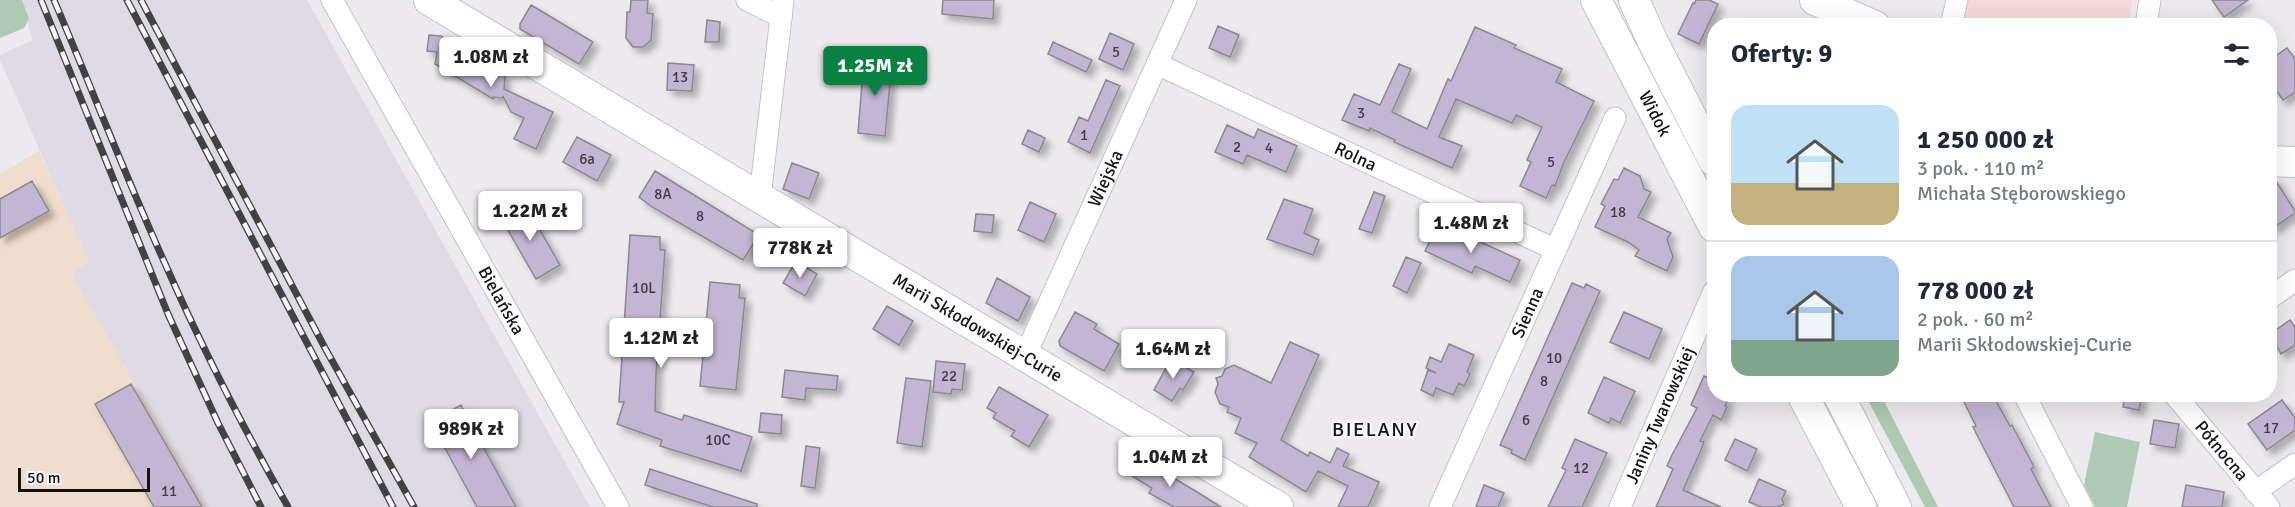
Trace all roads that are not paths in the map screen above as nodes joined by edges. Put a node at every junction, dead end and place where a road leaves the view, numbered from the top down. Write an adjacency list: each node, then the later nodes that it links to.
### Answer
1 (332, 0): 32 (street, Bielańska)
2 (429, 0): 19 (street, Marii Skłodowskiej-Curie)
3 (747, 0): 10 (street)
4 (1186, 0): 14 (street, Wiejska)
5 (1596, 0): 20 (street, Widok)
6 (1634, 0): 16 (street, Widok)
7 (1815, 0): 11 (street)
8 (1957, 0): 12 (street)
9 (2150, 0): 13 (street)
10 (782, 9): 19 (street)
11 (1857, 18)
12 (1953, 18)
13 (2147, 18)
14 (1157, 64): 21 (street, Rolna); 25 (street, Wiejska)
15 (1615, 118): 21 (street, Sienna)
16 (1707, 147)
17 (2277, 161): 18 (street)
18 (2295, 162)
19 (760, 197): 25 (street, Marii Skłodowskiej-Curie)
20 (1707, 214)
21 (1554, 249): 34 (street, Sienna)
22 (2295, 280): 23 (street)
23 (2277, 293)
24 (1707, 307): 35 (street, Janiny Twarowskiej)
25 (1024, 356): 33 (street, Marii Skłodowskiej-Curie)
26 (1806, 402): 36 (street)
27 (1842, 402): 37 (street)
28 (2028, 402): 38 (street)
29 (2181, 402): 31 (street, Północna)
30 (2295, 464): 31 (street)
31 (2262, 499)
32 (618, 507)
33 (1278, 507)
34 (1440, 507)
35 (1620, 507)
36 (1861, 507)
37 (1896, 507)
38 (2082, 507)

